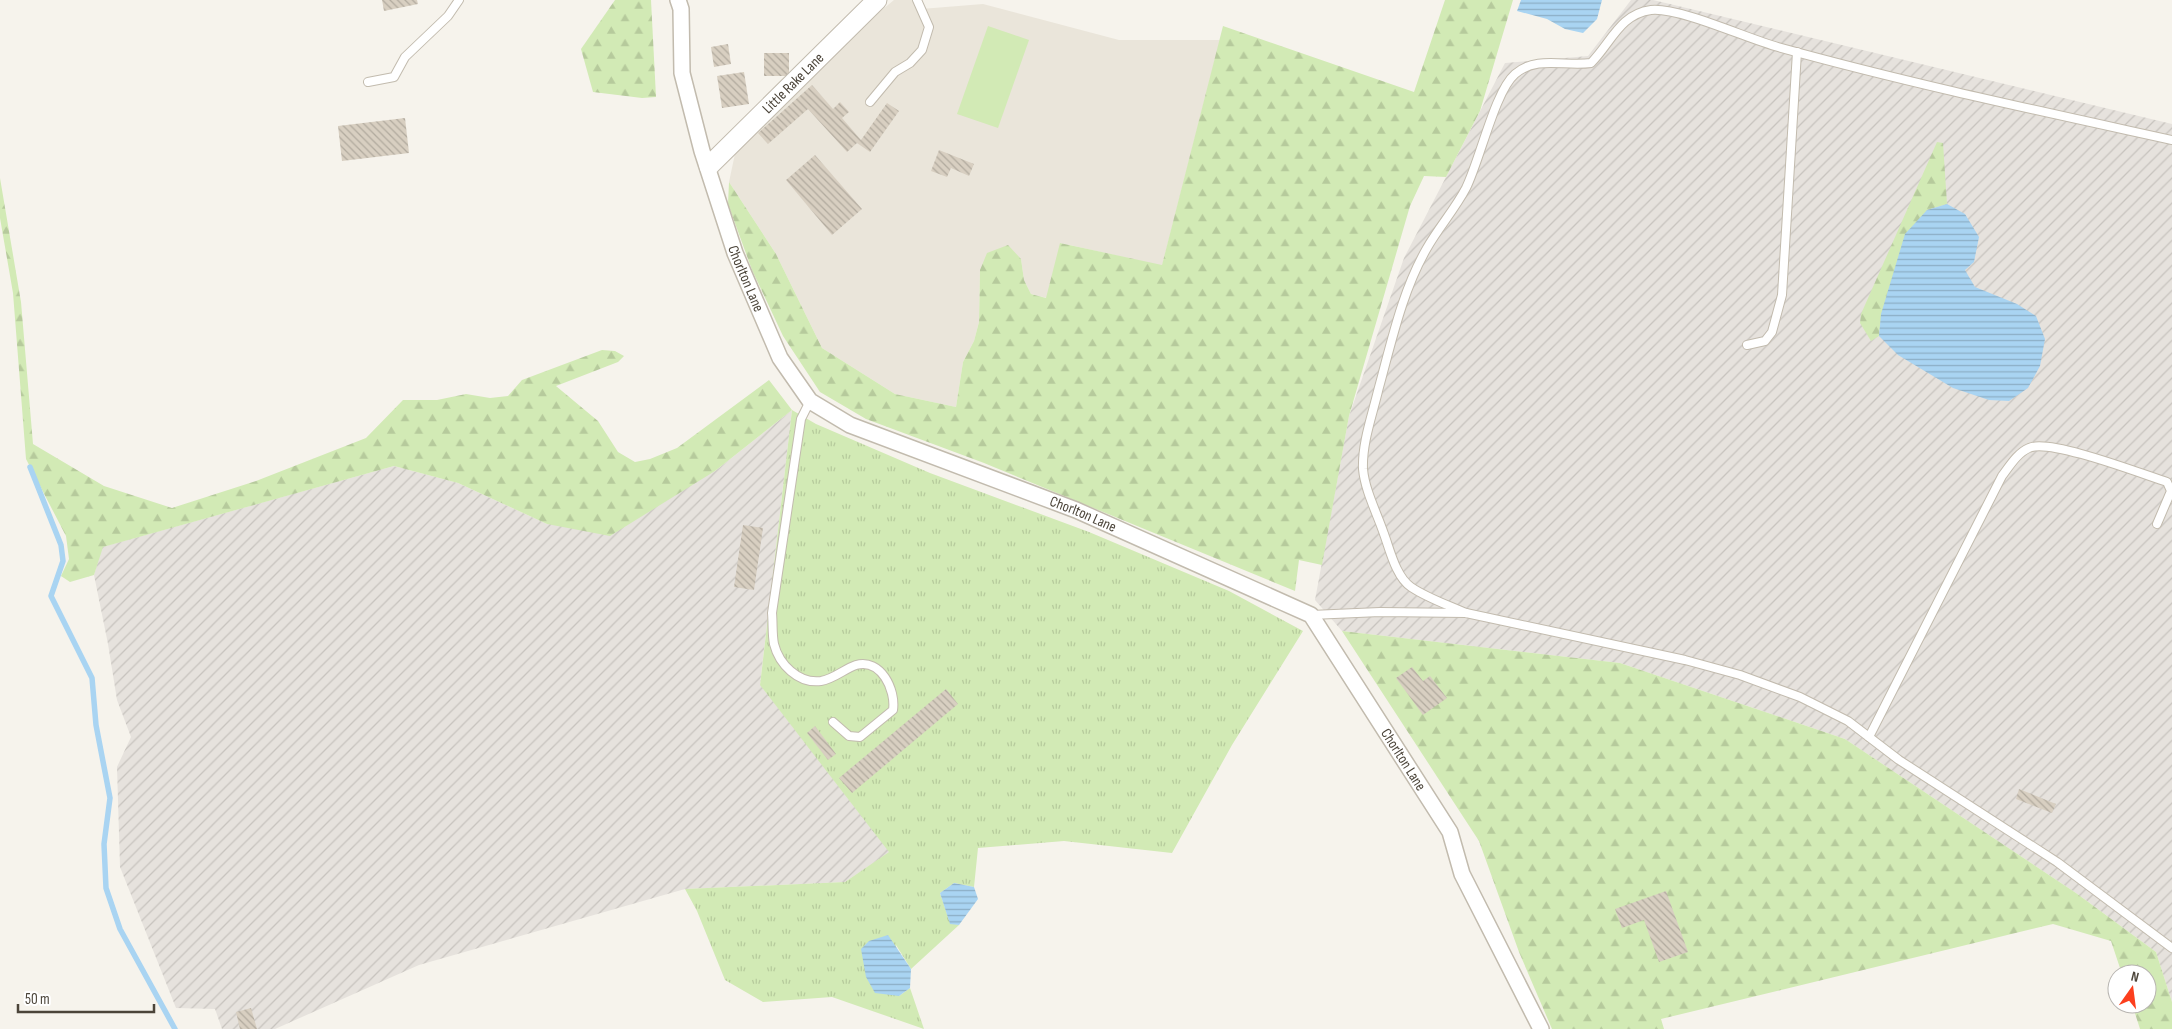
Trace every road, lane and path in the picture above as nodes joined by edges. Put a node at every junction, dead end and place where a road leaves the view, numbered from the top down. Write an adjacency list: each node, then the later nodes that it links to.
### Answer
1 (459, 0): 6 (lane)
2 (678, 0): 9 (street, Chorlton Lane)
3 (877, 0): 9 (street, Little Rake Lane)
4 (917, 0): 7 (lane)
5 (1796, 52): 8 (lane); 10 (lane); 13 (lane)
6 (368, 82)
7 (870, 102)
8 (2172, 140)
9 (709, 166): 11 (street, Chorlton Lane)
10 (1747, 345)
11 (810, 401): 14 (street, Chorlton Lane); 15 (lane)
12 (2157, 524): 16 (lane)
13 (1466, 613): 14 (lane); 16 (lane)
14 (1311, 615): 18 (street, Chorlton Lane)
15 (833, 722)
16 (1869, 737): 17 (lane)
17 (2172, 948)
18 (1541, 1029)

